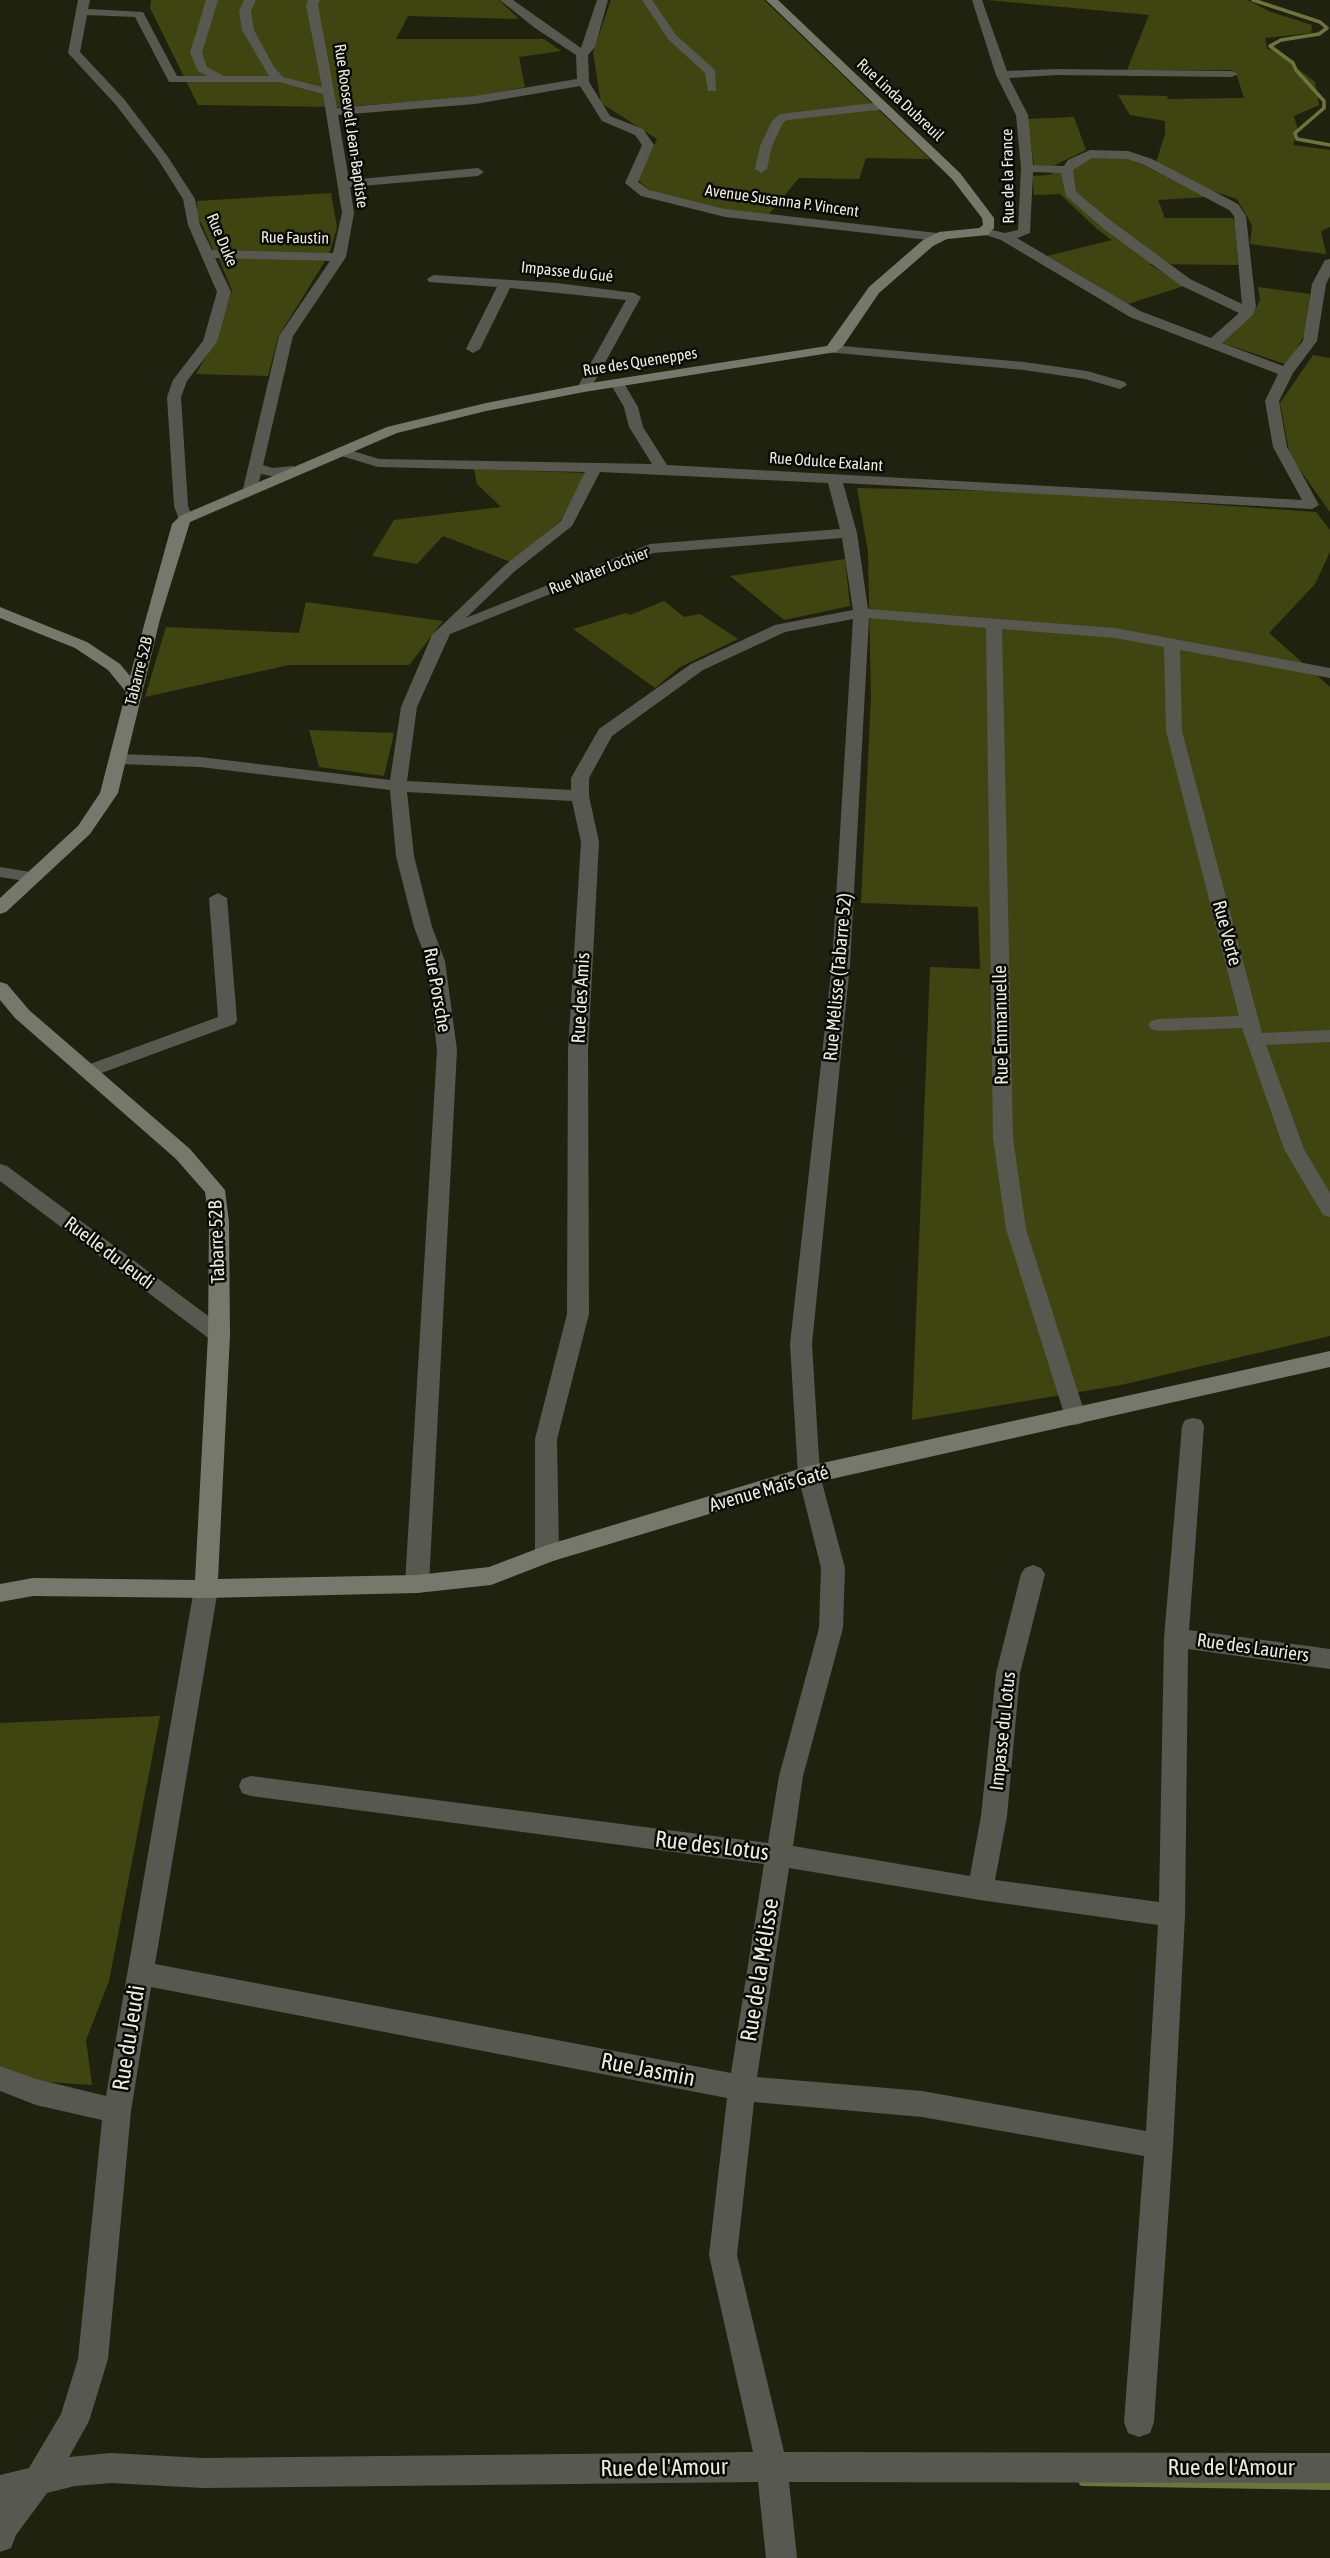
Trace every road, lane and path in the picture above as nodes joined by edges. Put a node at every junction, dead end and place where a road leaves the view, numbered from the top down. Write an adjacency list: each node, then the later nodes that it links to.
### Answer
1 (212, 0): 13 (street)
2 (250, 0): 14 (street)
3 (314, 0): 17 (street, Rue Roosevelt Jean-Baptiste)
4 (506, 0): 10 (street)
5 (603, 0): 10 (street)
6 (647, 0): 16 (street)
7 (772, 0): 18 (street, Rue Linda Dubreuil)
8 (978, 0): 12 (street, Rue de la France)
9 (83, 6): 13 (street); 28 (street, Rue Duke)
10 (582, 54): 15 (street)
11 (1232, 74): 12 (street)
12 (1002, 75): 20 (street, Rue de la France)
13 (222, 79): 14 (street)
14 (279, 79): 17 (street)
15 (583, 82): 19 (street); 26 (street, Avenue Susanna P. Vincent)
16 (712, 89)
17 (329, 92): 19 (street, Rue Roosevelt Jean-Baptiste)
18 (883, 106): 21 (street); 25 (street, Rue Linda Dubreuil)
19 (332, 111): 24 (street, Rue Roosevelt Jean-Baptiste)
20 (1027, 168): 22 (street); 27 (street, Rue de la France)
21 (761, 169)
22 (1067, 170): 33 (street); 33 (street)
23 (478, 172): 24 (street)
24 (344, 184): 29 (street, Rue Roosevelt Jean-Baptiste)
25 (983, 232): 26 (street); 27 (street, Rue de la France)
26 (937, 237): 36 (street)
27 (1005, 237): 34 (street)
28 (208, 254): 29 (street, Rue Faustin); 48 (street, Rue Duke)
29 (339, 257): 42 (street, Rue Roosevelt Jean-Baptiste)
30 (1330, 263): 37 (street)
31 (434, 279): 32 (street, Impasse du Gué)
32 (505, 284): 35 (street); 40 (street, Impasse du Gué)
33 (1248, 312): 34 (street)
34 (1212, 345): 37 (street)
35 (473, 349)
36 (831, 349): 38 (street, Rue des Queneppes); 39 (street, Rue des Queneppes)
37 (1286, 372): 46 (street, Rue Odulce Exalant)
38 (617, 383): 40 (street, Rue des Queneppes); 44 (street)
39 (1120, 385)
40 (584, 388): 41 (street, Rue des Queneppes)
41 (340, 451): 43 (street, Rue Odulce Exalant); 45 (street, Rue des Queneppes)
42 (254, 467): 45 (street); 47 (street, Rue Roosevelt Jean-Baptiste)
43 (594, 469): 44 (street, Rue Odulce Exalant); 53 (street, Rue Porsche)
44 (662, 469): 46 (street, Rue Odulce Exalant)
45 (293, 470): 47 (street, Rue des Queneppes)
46 (835, 480): 49 (street, Rue Mélisse (Tabarre 52))
47 (250, 489): 48 (street, Rue des Queneppes)
48 (184, 519): 56 (street, Tabarre 52B)
49 (849, 533): 51 (street, Rue Mélisse (Tabarre 52)); 53 (street, Rue Water Lochier)
50 (0, 612): 56 (street)
51 (861, 613): 52 (street, Rue des Amis); 59 (street, Rue des Amis); 75 (street, Rue Mélisse (Tabarre 52))
52 (994, 623): 54 (street, Rue des Amis); 73 (street, Rue Emmanuelle)
53 (440, 635): 58 (street, Rue Porsche)
54 (1172, 643): 55 (street, Rue des Amis); 66 (street, Rue Verte)
55 (1330, 673)
56 (133, 690): 57 (street, Tabarre 52B)
57 (119, 760): 58 (street); 61 (street, Tabarre 52B)
58 (398, 786): 59 (street); 78 (street, Rue Porsche)
59 (580, 796): 76 (street, Rue des Amis)
60 (0, 872): 61 (street)
61 (32, 877): 63 (street, Tabarre 52B)
62 (219, 898): 68 (street)
63 (0, 908)
64 (0, 988): 68 (street, Tabarre 52B)
65 (1158, 1025): 66 (street)
66 (1252, 1031): 67 (street); 70 (street, Rue Verte)
67 (1330, 1036)
68 (89, 1071): 71 (street, Tabarre 52B)
69 (0, 1171): 71 (street, Ruelle du Jeudi)
70 (1330, 1210)
71 (219, 1335): 79 (street, Tabarre 52B)
72 (1330, 1359): 73 (street, Avenue Maïs Gaté)
73 (1075, 1417): 75 (street, Avenue Maïs Gaté)
74 (1193, 1426): 81 (street)
75 (809, 1475): 76 (street, Avenue Maïs Gaté); 84 (street, Rue de la Mélisse)
76 (547, 1554): 78 (street, Avenue Maïs Gaté)
77 (1033, 1574): 85 (street, Impasse du Lotus)
78 (417, 1584): 79 (street, Avenue Maïs Gaté)
79 (206, 1589): 80 (street, Avenue Maïs Gaté); 87 (street, Rue du Jeudi)
80 (0, 1592)
81 (1176, 1638): 82 (street, Rue des Lauriers); 86 (street)
82 (1330, 1659)
83 (251, 1786): 84 (street, Rue des Lotus)
84 (778, 1855): 85 (street, Rue des Lotus); 89 (street, Rue de la Mélisse)
85 (981, 1889): 86 (street, Rue des Lotus)
86 (1172, 1915): 91 (street)
87 (139, 1973): 89 (street, Rue Jasmin); 90 (street, Rue du Jeudi)
88 (0, 2078): 90 (street)
89 (742, 2088): 91 (street, Rue Jasmin); 93 (street, Rue de la Mélisse)
90 (117, 2111): 95 (street, Rue du Jeudi)
91 (1159, 2147): 92 (street)
92 (1139, 2422)
93 (772, 2467): 94 (street, Rue de l'Amour); 95 (street, Rue de l'Amour); 98 (street, Rue de la Mélisse)
94 (1330, 2468)
95 (39, 2479): 96 (street, Rue de l'Amour); 97 (street, Rue du Jeudi)
96 (0, 2490)
97 (0, 2537)
98 (782, 2558)

